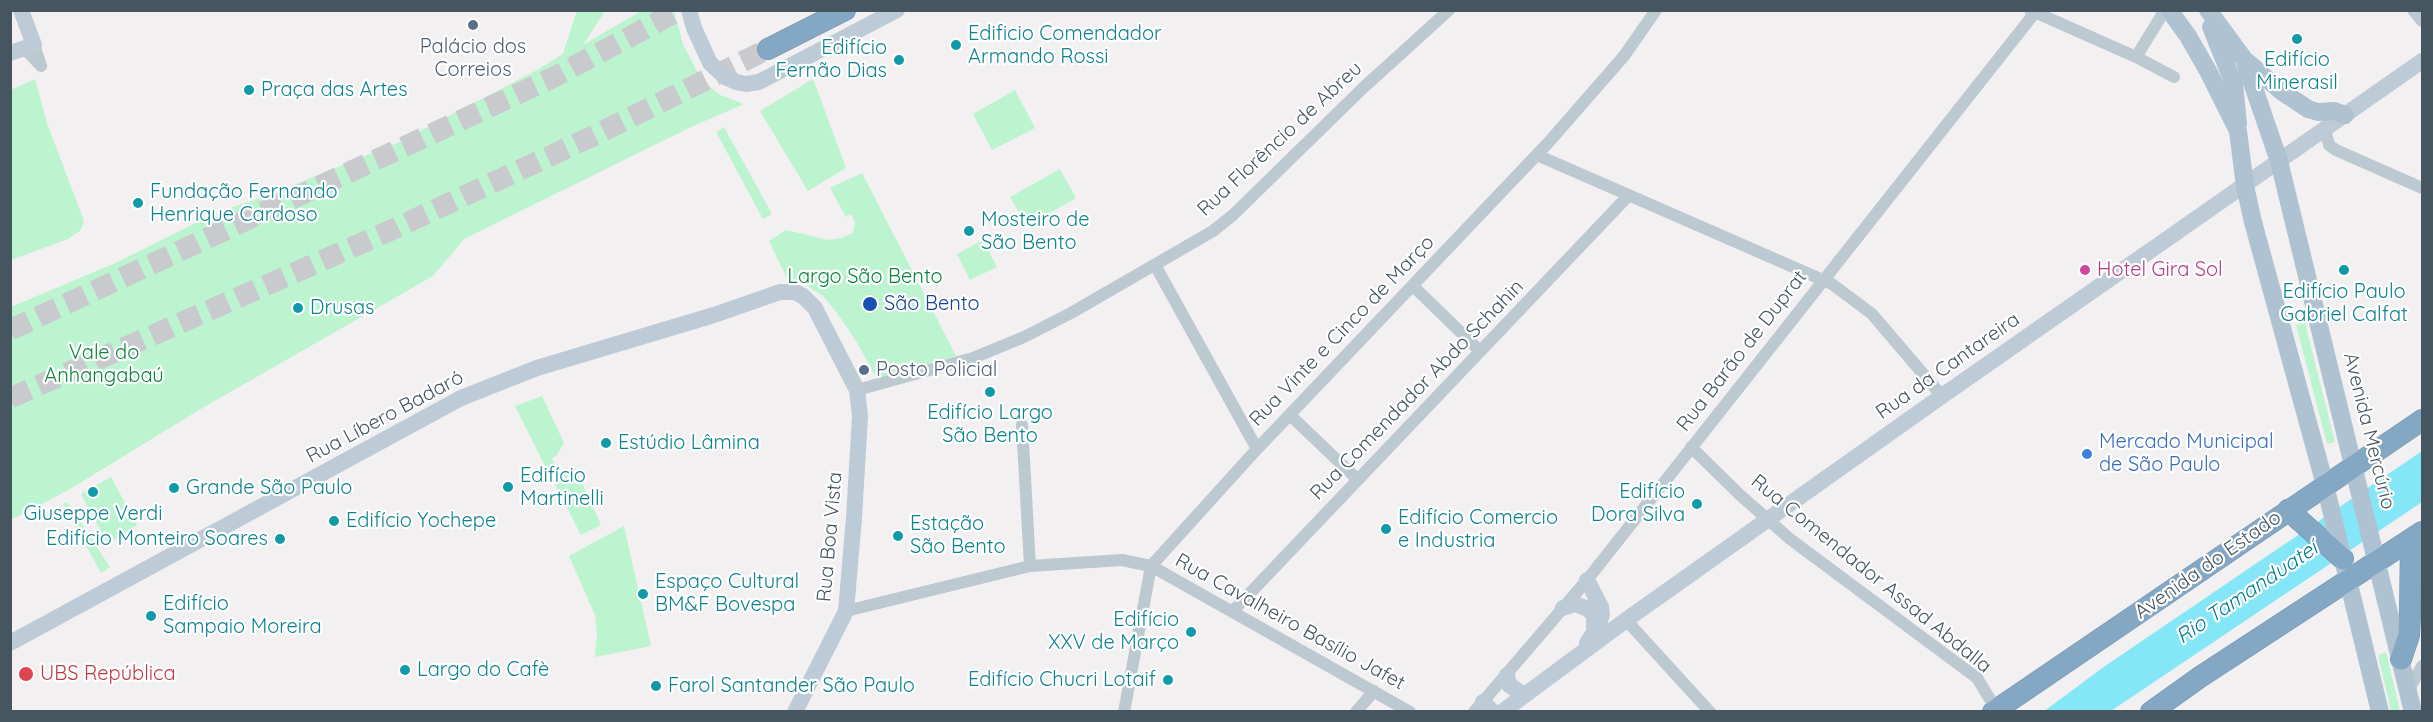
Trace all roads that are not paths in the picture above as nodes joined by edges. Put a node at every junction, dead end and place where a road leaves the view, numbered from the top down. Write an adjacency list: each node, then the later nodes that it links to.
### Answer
1 (21, 10): 12 (main road)
2 (689, 10): 4 (main road)
3 (845, 10): 13 (highway)
4 (897, 10)
5 (1449, 10): 26 (street, Rua Florêncio de Abreu)
6 (1656, 10): 21 (street, Rua Vinte e Cinco de Março)
7 (2167, 10): 14 (street); 20 (main road)
8 (2205, 10): 15 (main road); 20 (main road)
9 (2413, 10): 11 (street)
10 (2034, 11): 14 (street); 27 (street, Rua Barão de Duprat)
11 (2422, 21)
12 (23, 49)
13 (768, 49)
14 (2136, 57): 17 (street)
15 (2244, 58): 18 (main road); 22 (main road, Avenida Mercúrio)
16 (2422, 61): 18 (main road, Rua da Cantareira)
17 (2174, 77)
18 (2345, 115): 19 (main road, Rua da Cantareira)
19 (2325, 129): 22 (main road, Rua da Cantareira); 24 (street)
20 (2238, 131): 23 (main road)
21 (1537, 155): 25 (street); 28 (street, Rua Vinte e Cinco de Março)
22 (2279, 161): 23 (main road, Rua da Cantareira); 37 (main road, Avenida Mercúrio)
23 (2245, 186): 31 (main road, Rua da Cantareira); 39 (main road)
24 (2422, 188)
25 (1629, 195): 27 (street); 29 (street, Rua Comendador Abdo Schahin)
26 (1155, 265): 30 (street, Rua Florêncio de Abreu); 36 (street)
27 (1824, 280): 31 (street); 35 (street, Rua Barão de Duprat)
28 (1413, 286): 29 (street); 32 (street, Rua Vinte e Cinco de Março)
29 (1480, 351): 38 (street, Rua Comendador Abdo Schahin)
30 (857, 390): 50 (main road, Rua Boa Vista); 54 (main road, Rua Líbero Badaró)
31 (1942, 396): 41 (main road, Rua da Cantareira)
32 (1290, 415): 36 (street, Rua Vinte e Cinco de Março); 38 (street)
33 (2422, 420): 37 (highway, Avenida do Estado)
34 (1022, 425): 44 (street)
35 (1691, 447): 41 (street, Rua Comendador Assad Abdalla); 47 (street, Rua Barão de Duprat)
36 (1257, 448): 45 (street, Rua Vinte e Cinco de Março)
37 (2354, 465): 39 (highway, Avenida do Estado); 43 (main road, Avenida Mercúrio)
38 (1358, 480): 51 (street, Rua Comendador Abdo Schahin)
39 (2325, 485): 40 (highway, Avenida do Estado); 46 (main road)
40 (2288, 510): 46 (highway); 63 (highway, Avenida do Estado)
41 (1768, 519): 52 (main road, Rua da Cantareira); 63 (street, Rua Comendador Assad Abdalla)
42 (2417, 536): 43 (highway); 56 (highway)
43 (2377, 558): 46 (highway); 56 (main road, Avenida Mercúrio)
44 (1030, 566): 45 (street, Rua Cavalheiro Basílio Jafet); 50 (street, Rua Cavalheiro Basílio Jafet)
45 (1151, 566): 51 (street, Rua Cavalheiro Basílio Jafet); 65 (street)
46 (2345, 570): 70 (highway); 71 (main road)
47 (1587, 580): 48 (main road); 49 (street, Rua Barão de Duprat)
48 (1600, 605): 52 (main road); 53 (main road)
49 (1563, 608): 53 (main road); 58 (street, Rua Barão de Duprat)
50 (846, 611): 64 (main road, Rua Boa Vista)
51 (1232, 612): 60 (street, Rua Cavalheiro Basílio Jafet)
52 (1626, 620): 55 (main road, Rua da Cantareira); 69 (street)
53 (1590, 639): 55 (main road)
54 (10, 643)
55 (1575, 657): 61 (main road, Rua da Cantareira)
56 (2401, 659): 59 (main road, Avenida Mercúrio)
57 (2422, 666): 59 (street)
58 (1508, 675): 61 (main road); 62 (street, Rua Barão de Duprat)
59 (2408, 690): 72 (main road, Avenida Mercúrio)
60 (1374, 691): 66 (street); 67 (street, Rua Cavalheiro Basílio Jafet)
61 (1523, 694): 68 (main road, Rua da Cantareira)
62 (1484, 708)
63 (1995, 710)
64 (795, 711)
65 (1124, 711)
66 (1356, 711)
67 (1410, 711)
68 (1503, 711)
69 (1710, 711)
70 (2151, 711)
71 (2380, 711)
72 (2413, 711)

